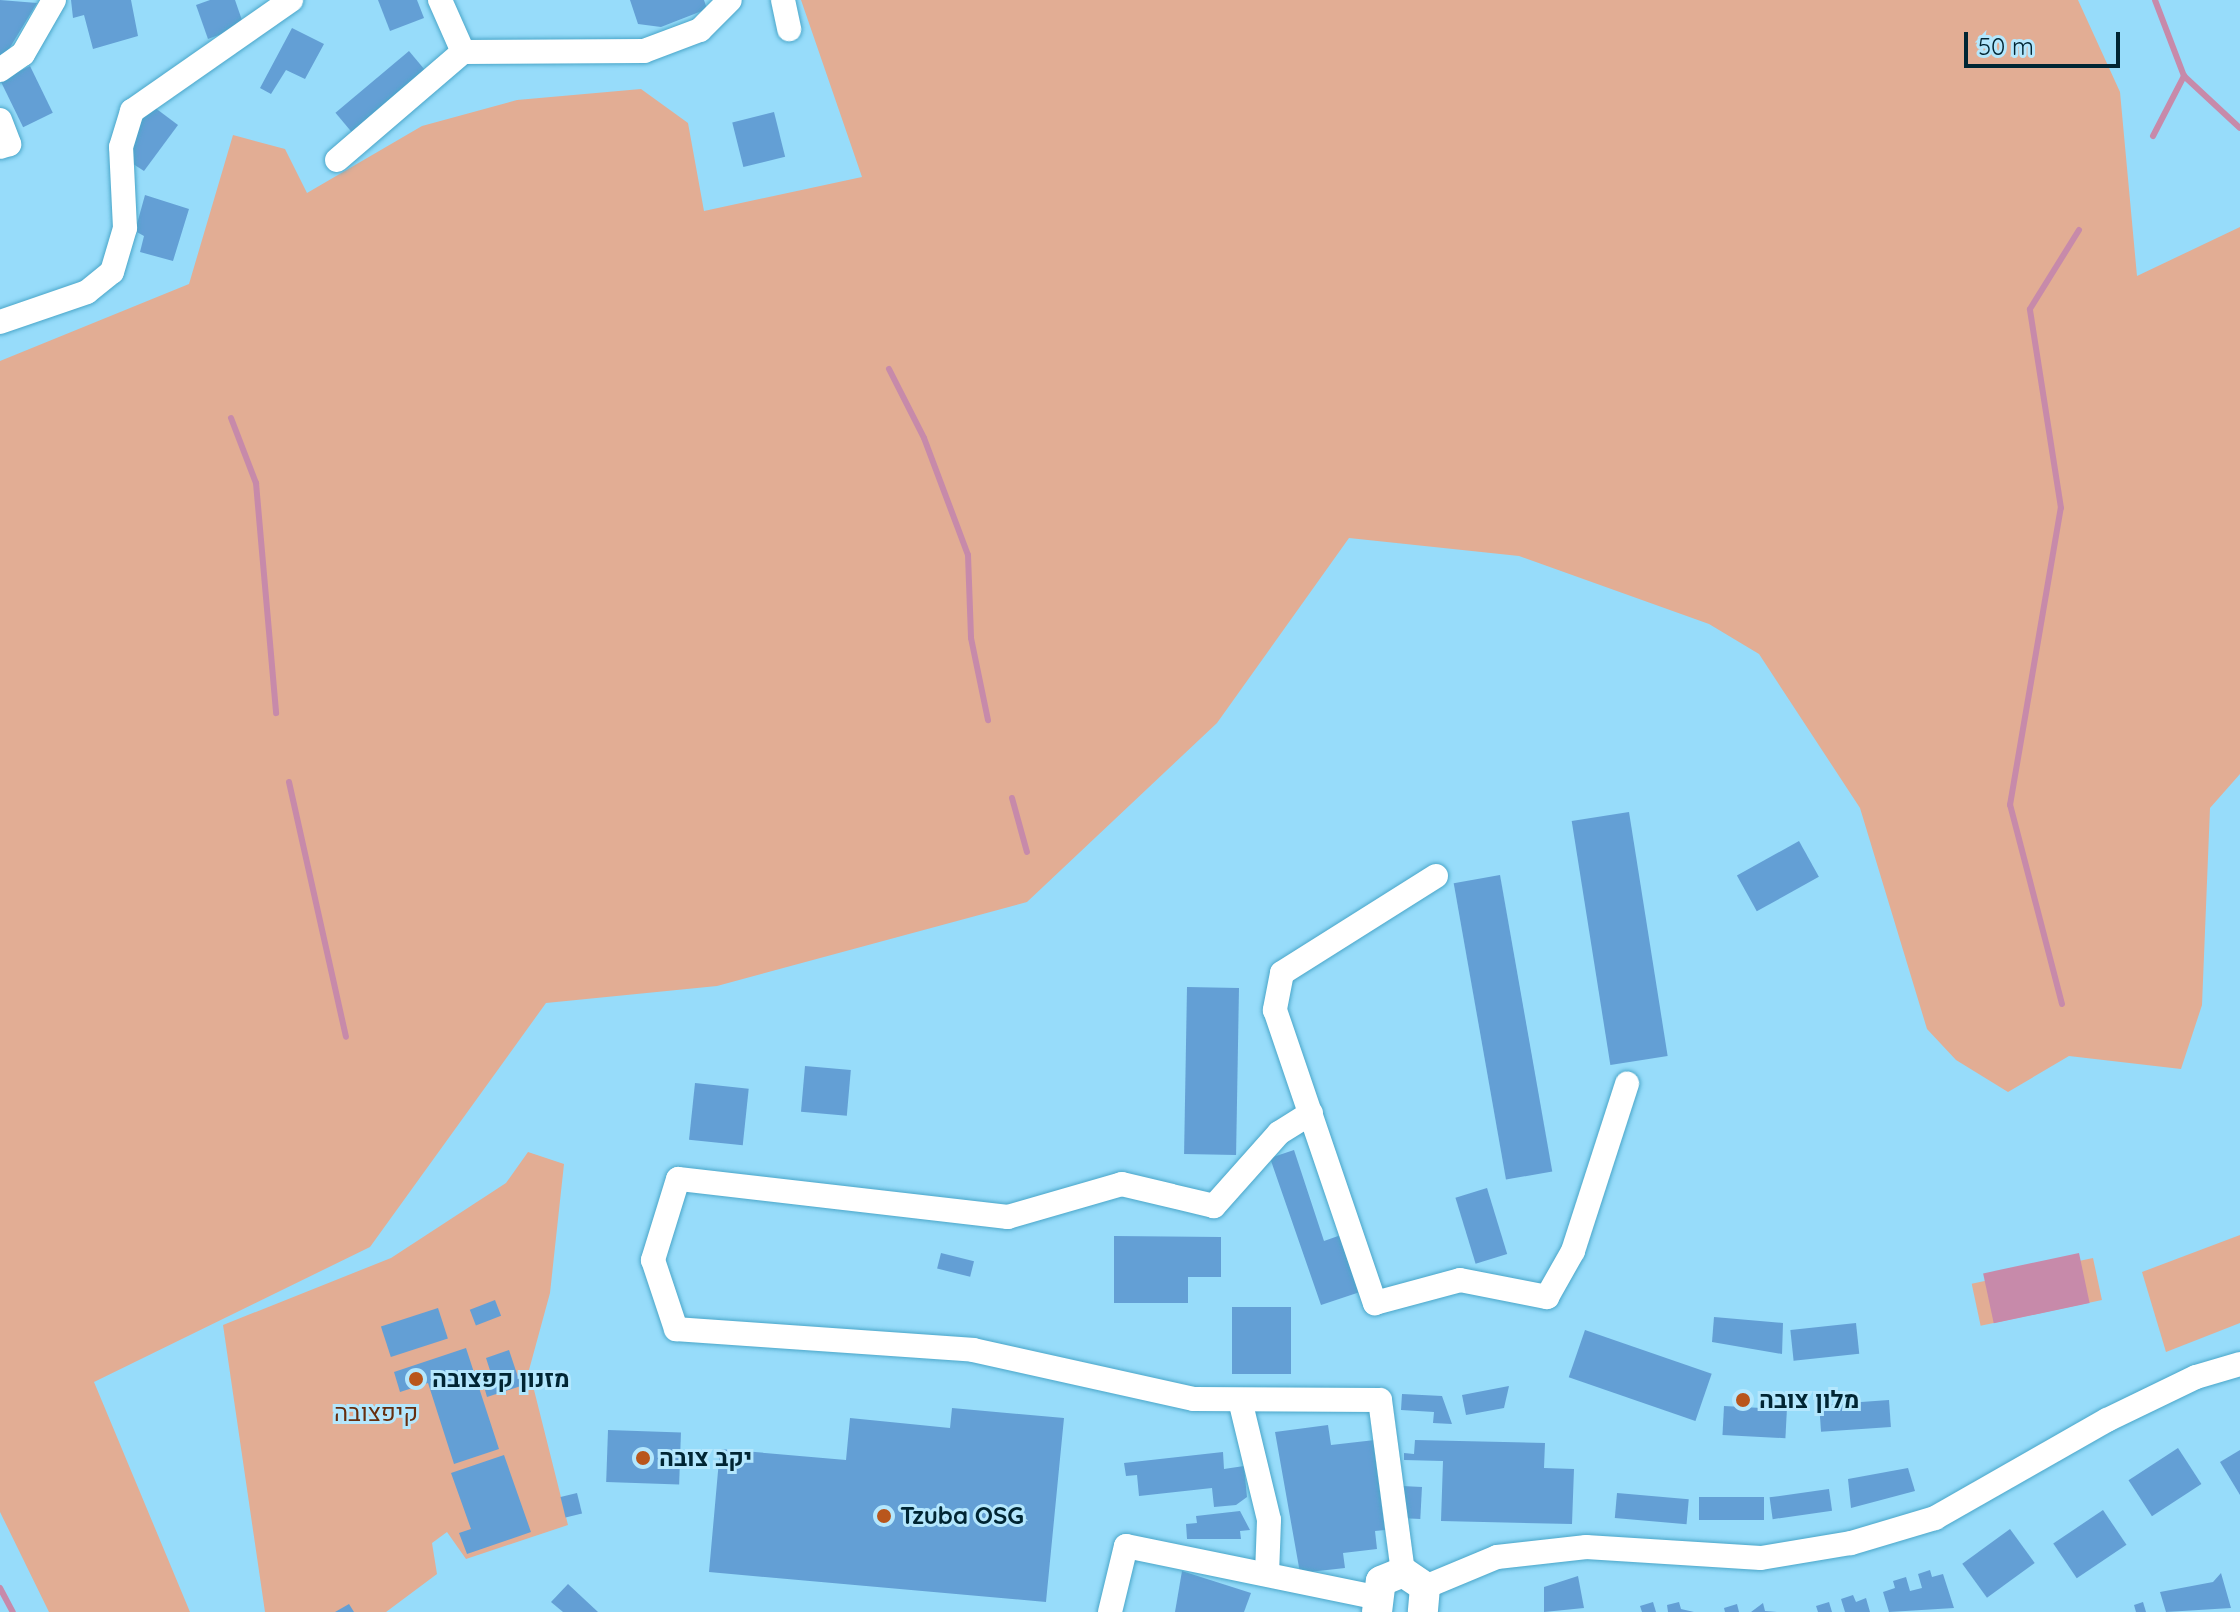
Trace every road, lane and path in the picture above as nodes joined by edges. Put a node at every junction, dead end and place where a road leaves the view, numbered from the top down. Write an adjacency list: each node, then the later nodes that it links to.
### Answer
1 (54, 0): 8 (street)
2 (291, 0): 12 (street)
3 (440, 0): 7 (street)
4 (730, 0): 7 (street)
5 (783, 0): 6 (street)
6 (789, 29)
7 (463, 52): 11 (street)
8 (0, 70)
9 (0, 120): 10 (street)
10 (0, 147)
11 (337, 160)
12 (0, 322)
13 (1436, 876): 15 (street)
14 (1627, 1084): 15 (street)
15 (1311, 1113): 17 (street)
16 (2240, 1364): 19 (street)
17 (1240, 1400): 18 (street); 19 (street)
18 (1267, 1574): 20 (street); 21 (street)
19 (1417, 1590): 20 (street)
20 (1375, 1604)
21 (1110, 1612)

